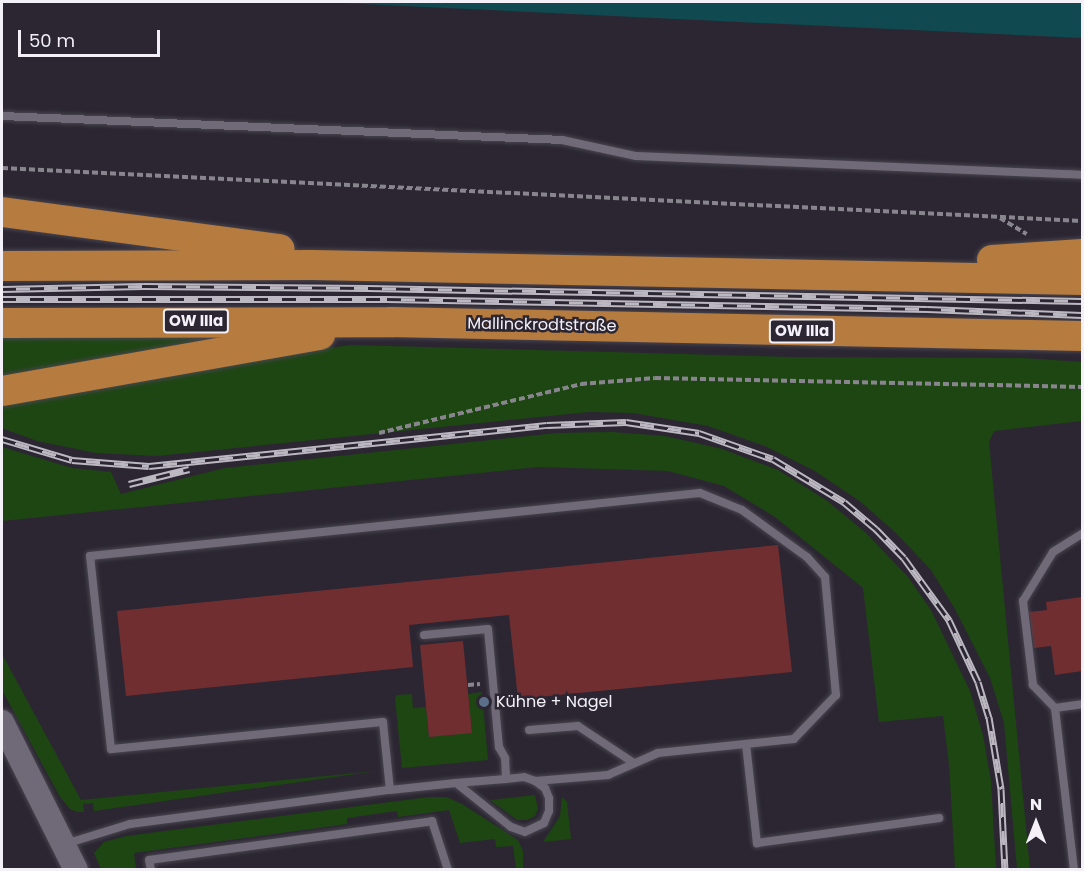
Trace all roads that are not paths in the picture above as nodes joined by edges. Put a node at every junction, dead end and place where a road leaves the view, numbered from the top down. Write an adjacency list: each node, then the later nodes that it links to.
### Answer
1 (2, 117): 2 (lane)
2 (1081, 175)
3 (2, 212): 6 (highway)
4 (1083, 254): 7 (highway)
5 (2, 266): 6 (highway)
6 (395, 267): 7 (highway)
7 (858, 274): 8 (highway)
8 (1083, 280)
9 (391, 322): 10 (highway, Mallinckrodtstraße / OW IIIa); 11 (highway, Mallinckrodtstraße / OW IIIa); 14 (highway)
10 (2, 323)
11 (1044, 335): 12 (highway, Mallinckrodtstraße); 13 (highway)
12 (1083, 336)
13 (1083, 346)
14 (2, 392)
15 (1083, 534): 18 (lane)
16 (424, 635): 23 (lane)
17 (1083, 704): 18 (lane)
18 (1055, 708): 32 (lane)
19 (2, 722): 28 (street)
20 (529, 730): 22 (lane)
21 (746, 744): 22 (lane); 26 (lane); 27 (lane)
22 (634, 764): 24 (lane)
23 (506, 779): 24 (lane); 25 (lane)
24 (535, 781): 25 (lane)
25 (456, 783): 26 (lane)
26 (390, 790): 28 (lane)
27 (939, 818)
28 (65, 844): 29 (street)
29 (76, 870)
30 (151, 870): 31 (lane)
31 (448, 870)
32 (1074, 870)

